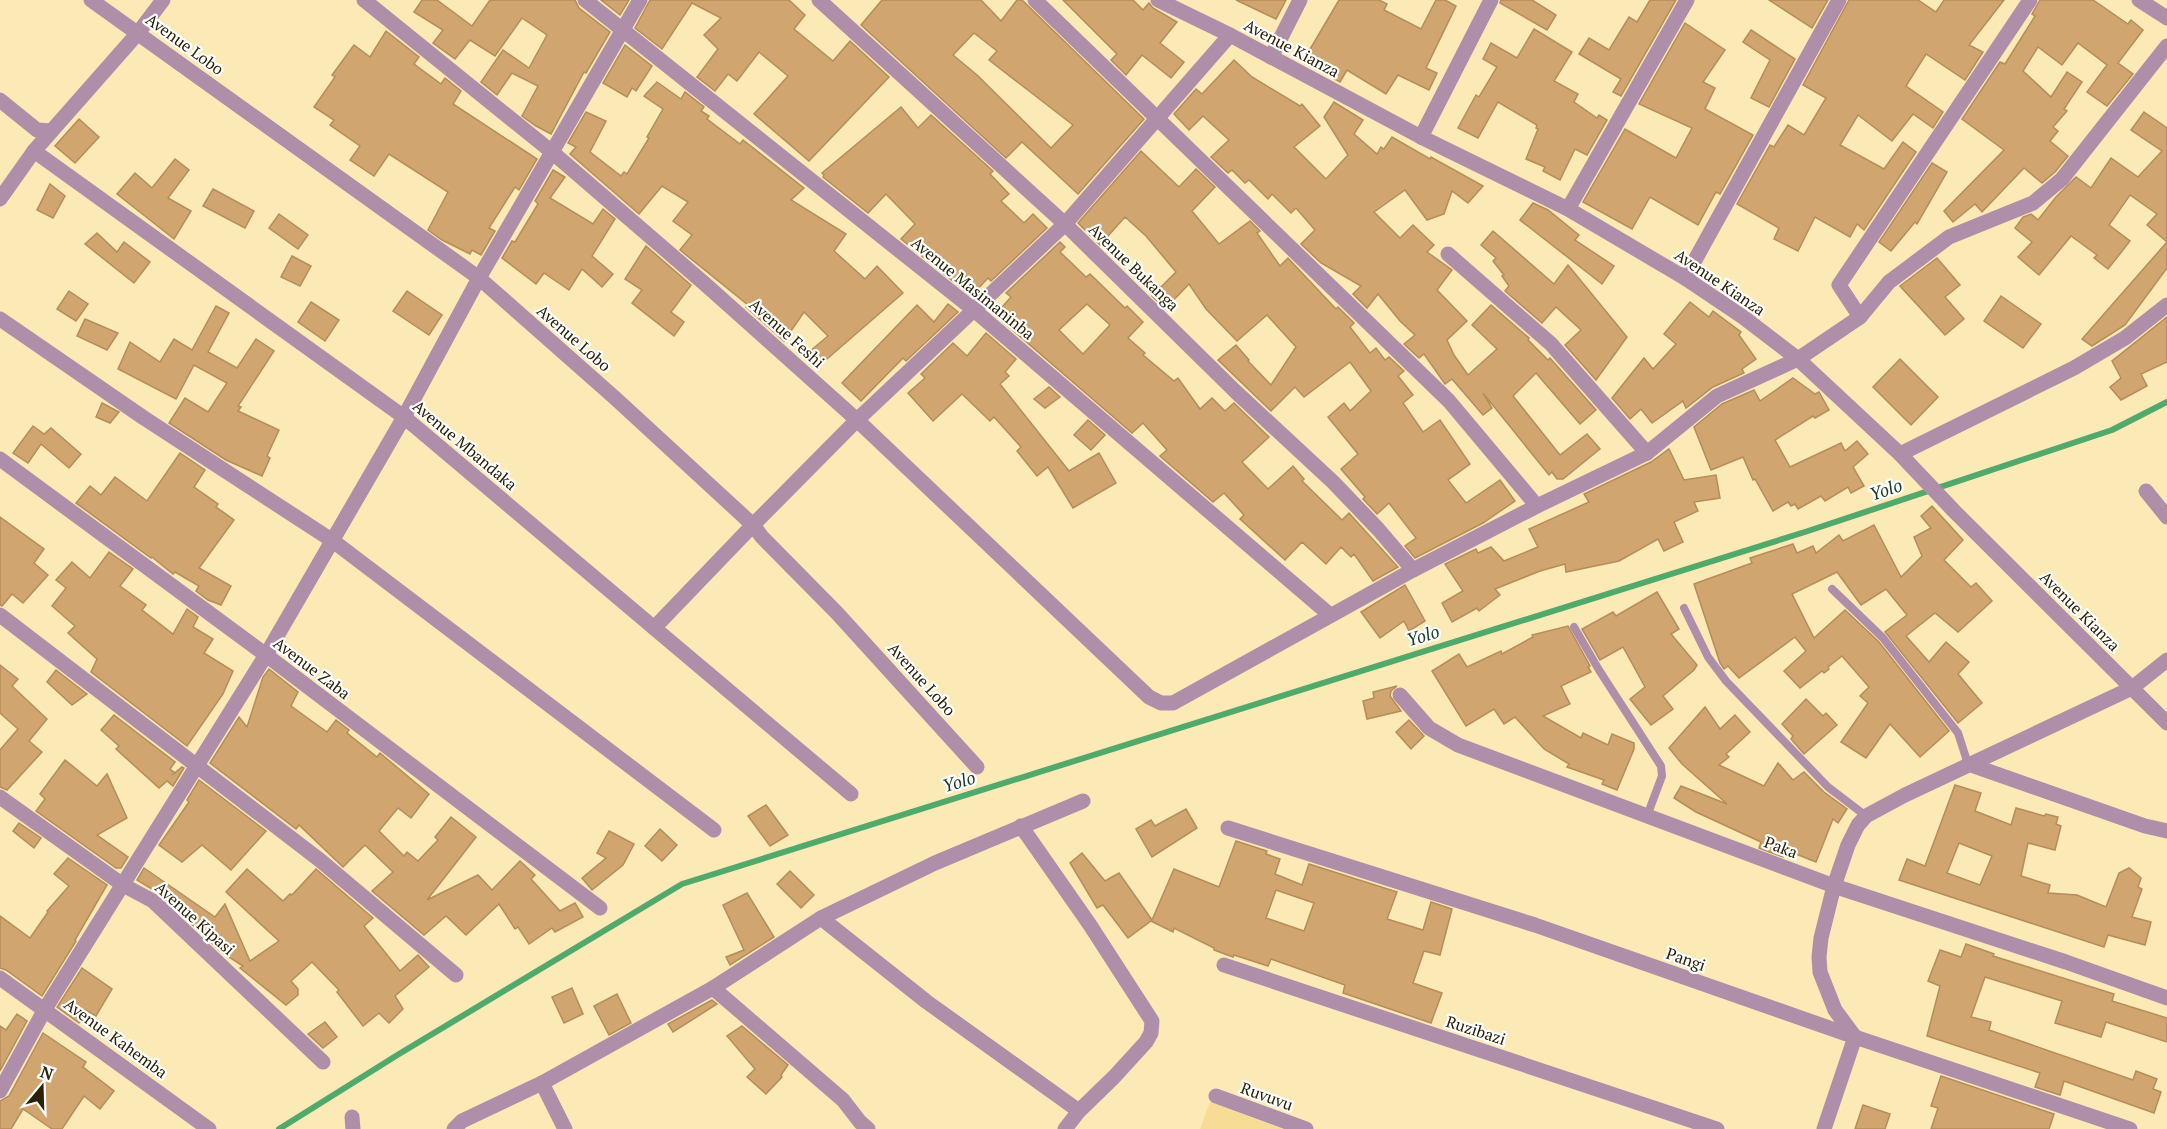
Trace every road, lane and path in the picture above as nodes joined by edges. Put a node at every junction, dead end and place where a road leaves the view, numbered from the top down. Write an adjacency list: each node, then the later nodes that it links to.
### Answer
1 (91, 0): 17 (street, Avenue Lobo)
2 (163, 0): 17 (street)
3 (364, 0): 26 (street, Avenue Feshi)
4 (585, 0): 16 (street, Avenue Masimaninba)
5 (640, 0): 16 (street)
6 (819, 0): 29 (street, Avenue Bukanga)
7 (1035, 0): 22 (street)
8 (1158, 0): 18 (street, Avenue Kianza)
9 (1300, 0): 20 (street)
10 (1491, 0): 24 (street)
11 (1687, 0): 28 (street)
12 (1839, 0): 32 (street)
13 (2030, 0): 35 (street)
14 (2139, 0): 15 (street)
15 (2167, 18)
16 (622, 30): 26 (street); 34 (street, Avenue Masimaninba)
17 (138, 33): 23 (street); 31 (street, Avenue Lobo)
18 (1230, 35): 20 (street, Avenue Kianza); 22 (street)
19 (2167, 46): 35 (street)
20 (1271, 57): 24 (street, Avenue Kianza)
21 (0, 100): 23 (street)
22 (1157, 117): 29 (street); 44 (street)
23 (51, 131): 25 (street)
24 (1421, 137): 28 (street, Avenue Kianza)
25 (34, 151): 27 (street); 38 (street, Avenue Mbandaka)
26 (552, 152): 31 (street); 39 (street, Avenue Feshi)
27 (0, 199)
28 (1568, 209): 32 (street, Avenue Kianza)
29 (1065, 224): 34 (street); 48 (street, Avenue Bukanga)
30 (1448, 254): 40 (street)
31 (479, 278): 38 (street); 46 (street, Avenue Lobo)
32 (1685, 278): 37 (street, Avenue Kianza)
33 (2167, 305): 41 (street)
34 (974, 310): 39 (street); 52 (street, Avenue Masimaninba)
35 (1860, 317): 37 (street)
36 (0, 319): 47 (street)
37 (1798, 359): 40 (street); 41 (street, Avenue Kianza)
38 (404, 417): 47 (street); 54 (street, Avenue Mbandaka)
39 (857, 420): 46 (street); 52 (street, Avenue Feshi)
40 (1647, 453): 44 (street)
41 (1900, 454): 57 (street, Avenue Kianza)
42 (0, 459): 55 (street, Avenue Zaba)
43 (2146, 491): 45 (street)
44 (1537, 507): 48 (street)
45 (2167, 517)
46 (753, 525): 54 (street); 62 (street, Avenue Lobo)
47 (333, 541): 55 (street); 70 (street)
48 (1413, 570): 52 (street)
49 (1832, 590): 60 (lane)
50 (1684, 608): 67 (lane)
51 (0, 615): 61 (street)
52 (1330, 615)
53 (1574, 627): 66 (lane)
54 (654, 628): 63 (street, Avenue Mbandaka)
55 (266, 655): 61 (street); 74 (street, Avenue Zaba)
56 (2167, 660): 57 (street)
57 (2132, 688): 59 (street, Avenue Kianza); 60 (street)
58 (1400, 695): 66 (street, Paka)
59 (2167, 723)
60 (1968, 764): 67 (street); 71 (street)
61 (197, 765): 72 (street); 77 (street)
62 (977, 767)
63 (851, 794)
64 (0, 796): 72 (street, Avenue Kipasi)
65 (1083, 801): 68 (street)
66 (1647, 816): 73 (street, Paka)
67 (1866, 816): 73 (street)
68 (1020, 826): 75 (street); 87 (street)
69 (1228, 828): 82 (street, Pangi)
70 (714, 830)
71 (2167, 831)
72 (123, 885): 81 (street); 83 (street, Avenue Kipasi)
73 (1834, 886): 80 (street, Paka); 82 (street)
74 (600, 908)
75 (820, 918): 79 (street); 87 (street)
76 (1224, 965): 94 (street, Ruzibazi)
77 (456, 975)
78 (0, 978): 81 (street, Avenue Kahemba)
79 (713, 988): 84 (street); 91 (street)
80 (2167, 998)
81 (45, 1009): 85 (street); 88 (street, Avenue Kahemba)
82 (1855, 1037): 95 (street); 96 (street, Pangi)
83 (323, 1062)
84 (542, 1083): 89 (street); 90 (street)
85 (0, 1091)
86 (1216, 1096): 93 (street, Ruvuvu)
87 (1079, 1111): 92 (street)
88 (209, 1129)
89 (454, 1129)
90 (565, 1129)
91 (868, 1129)
92 (1065, 1129)
93 (1306, 1129)
94 (1717, 1129)
95 (1824, 1129)
96 (2130, 1129)

